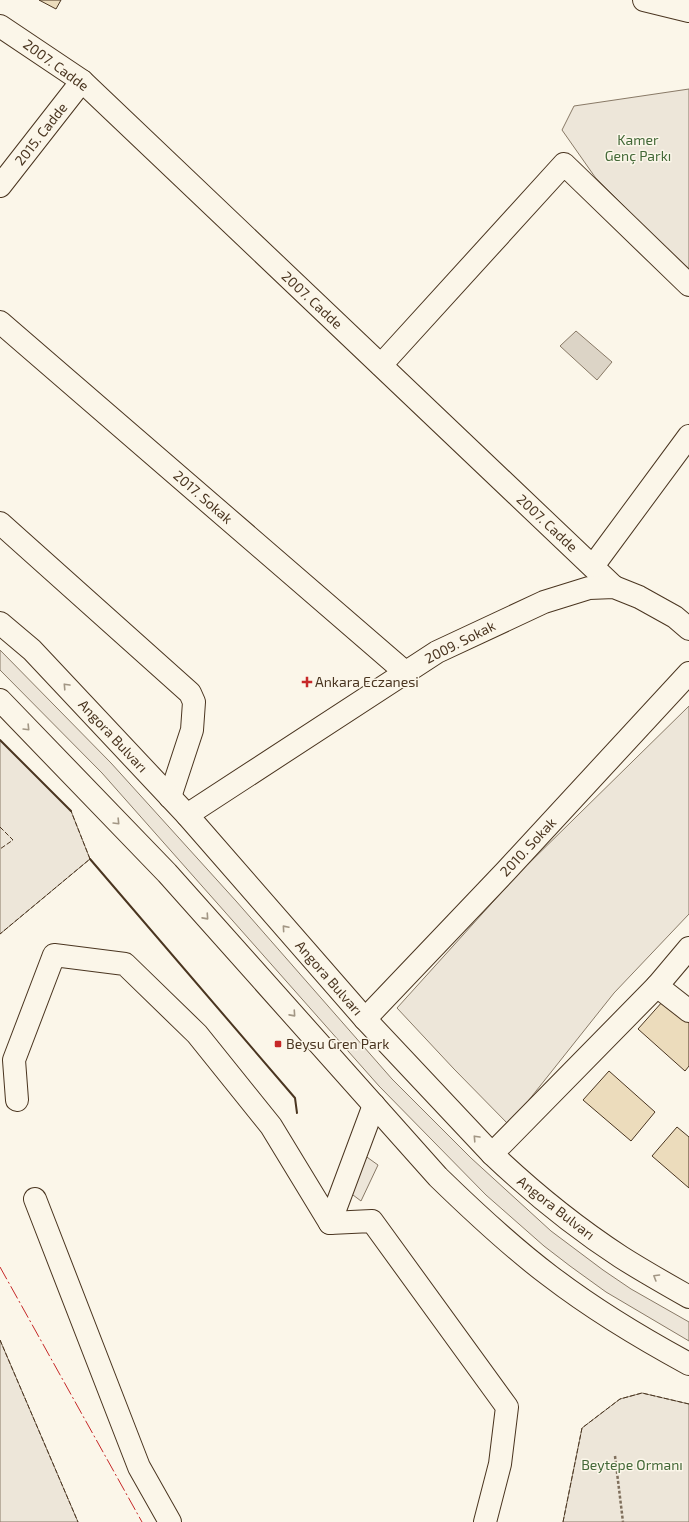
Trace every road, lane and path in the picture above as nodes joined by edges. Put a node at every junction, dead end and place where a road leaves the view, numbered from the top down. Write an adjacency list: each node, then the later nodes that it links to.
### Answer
1 (644, 0): 2 (street)
2 (689, 11)
3 (0, 26): 4 (street, 2007. Cadde)
4 (82, 81): 5 (street, 2015. Cadde); 8 (street, 2007. Cadde)
5 (0, 186)
6 (689, 284): 8 (street)
7 (0, 322): 15 (street, 2017. Sokak)
8 (381, 365): 11 (street, 2007. Cadde)
9 (689, 436): 11 (street)
10 (0, 523): 18 (street)
11 (593, 566): 12 (street, 2007. Cadde)
12 (614, 587): 14 (street, 2009. Sokak); 15 (street, 2009. Sokak)
13 (0, 623): 18 (street, Angora Bulvarı, one-way to 13)
14 (689, 629)
15 (405, 672): 19 (street, 2009. Sokak)
16 (689, 673): 23 (street, 2010. Sokak)
17 (0, 700): 25 (street, one-way to 25)
18 (170, 798): 19 (street, Angora Bulvarı)
19 (187, 815): 23 (street, Angora Bulvarı, one-way to 19)
20 (689, 948): 21 (street)
21 (656, 986): 22 (street); 26 (street)
22 (689, 1011)
23 (366, 1019): 26 (street, Angora Bulvarı, one-way to 23)
24 (17, 1100): 28 (street)
25 (374, 1105): 28 (street); 30 (street)
26 (492, 1154): 29 (street, Angora Bulvarı, one-way to 26)
27 (35, 1199): 32 (street)
28 (330, 1223): 33 (street)
29 (689, 1297)
30 (689, 1364)
31 (615, 1456): 34 (path)
32 (170, 1522)
33 (485, 1522)
34 (623, 1522)

